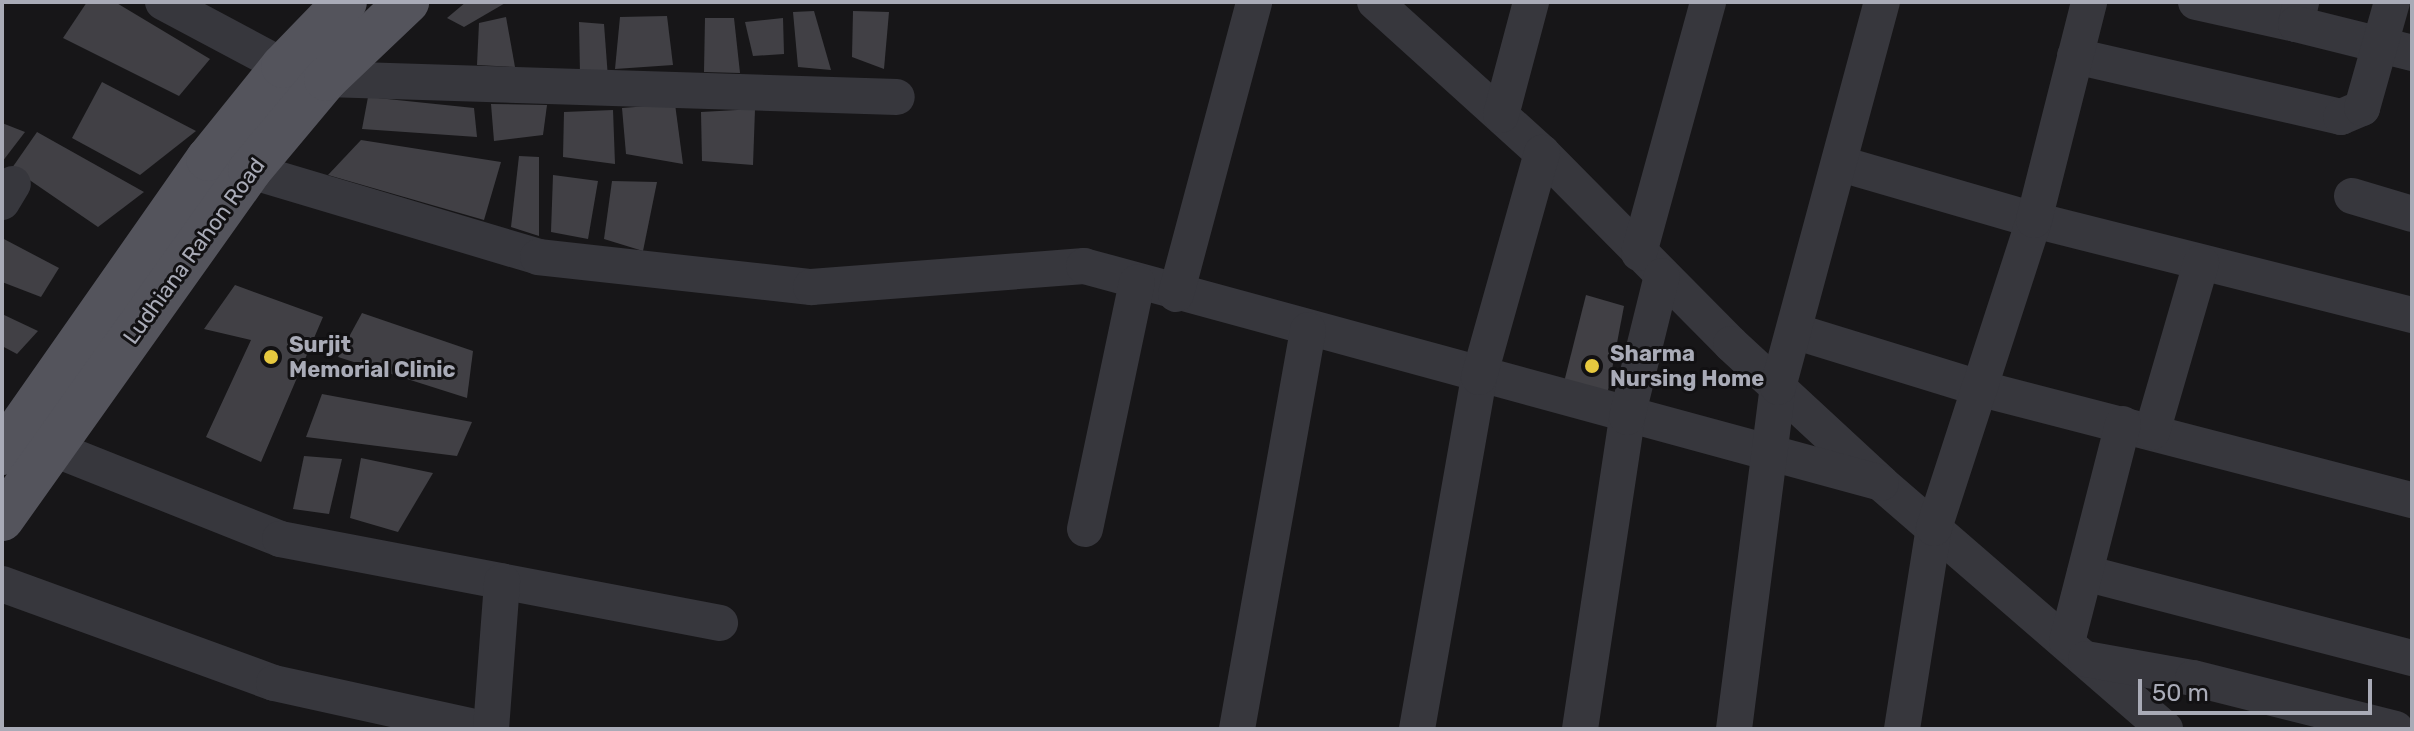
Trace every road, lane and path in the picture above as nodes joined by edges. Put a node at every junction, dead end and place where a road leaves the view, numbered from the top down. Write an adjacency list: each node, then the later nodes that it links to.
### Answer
1 (163, 2): 15 (street)
2 (345, 2): 15 (main road, Ludhiana Rahon Road)
3 (407, 2): 16 (main road, Ludhiana Rahon Road)
4 (1254, 2): 29 (street)
5 (1375, 2): 18 (street)
6 (1531, 2): 18 (street)
7 (1708, 2): 27 (street)
8 (1882, 2): 21 (street)
9 (2089, 2): 14 (street)
10 (2196, 2): 12 (street)
11 (2392, 2): 13 (street)
12 (2299, 13): 13 (street)
13 (2396, 48): 14 (street)
14 (2075, 56): 25 (street)
15 (283, 66): 20 (main road, Ludhiana Rahon Road)
16 (326, 79): 17 (street); 22 (main road, Ludhiana Rahon Road)
17 (897, 97)
18 (1501, 115): 19 (street)
19 (1542, 153): 27 (street); 33 (street)
20 (208, 159): 22 (street); 38 (main road, Ludhiana Rahon Road)
21 (1841, 164): 25 (street); 32 (street)
22 (250, 170): 28 (street); 38 (main road, Ludhiana Rahon Road)
23 (2352, 196): 24 (street)
24 (2412, 214)
25 (2034, 220): 26 (street); 35 (street)
26 (2201, 263): 30 (street); 37 (street)
27 (1650, 265): 34 (street); 36 (street)
28 (1137, 282): 29 (street); 44 (street)
29 (1176, 294): 31 (street)
30 (2412, 315)
31 (1308, 330): 33 (street); 53 (street)
32 (1794, 331): 34 (street); 35 (street)
33 (1479, 377): 36 (street); 54 (street)
34 (1778, 387): 39 (street); 40 (street)
35 (1982, 389): 37 (street); 43 (street)
36 (1627, 417): 39 (street); 55 (street)
37 (2138, 428): 41 (street); 45 (street)
38 (24, 445): 42 (main road, Ludhiana Rahon Road); 46 (street)
39 (1768, 455): 40 (street); 56 (street)
40 (1881, 483): 43 (street)
41 (2412, 500)
42 (2, 519)
43 (1934, 528): 49 (street); 57 (street)
44 (1085, 529)
45 (2085, 573): 49 (street); 50 (street)
46 (502, 581): 48 (street); 52 (street)
47 (2, 584): 51 (street)
48 (720, 623)
49 (2077, 651): 58 (street); 59 (street)
50 (2412, 658)
51 (483, 729)
52 (491, 729)
53 (1237, 729)
54 (1417, 729)
55 (1580, 729)
56 (1734, 729)
57 (1902, 729)
58 (2165, 729)
59 (2396, 729)

